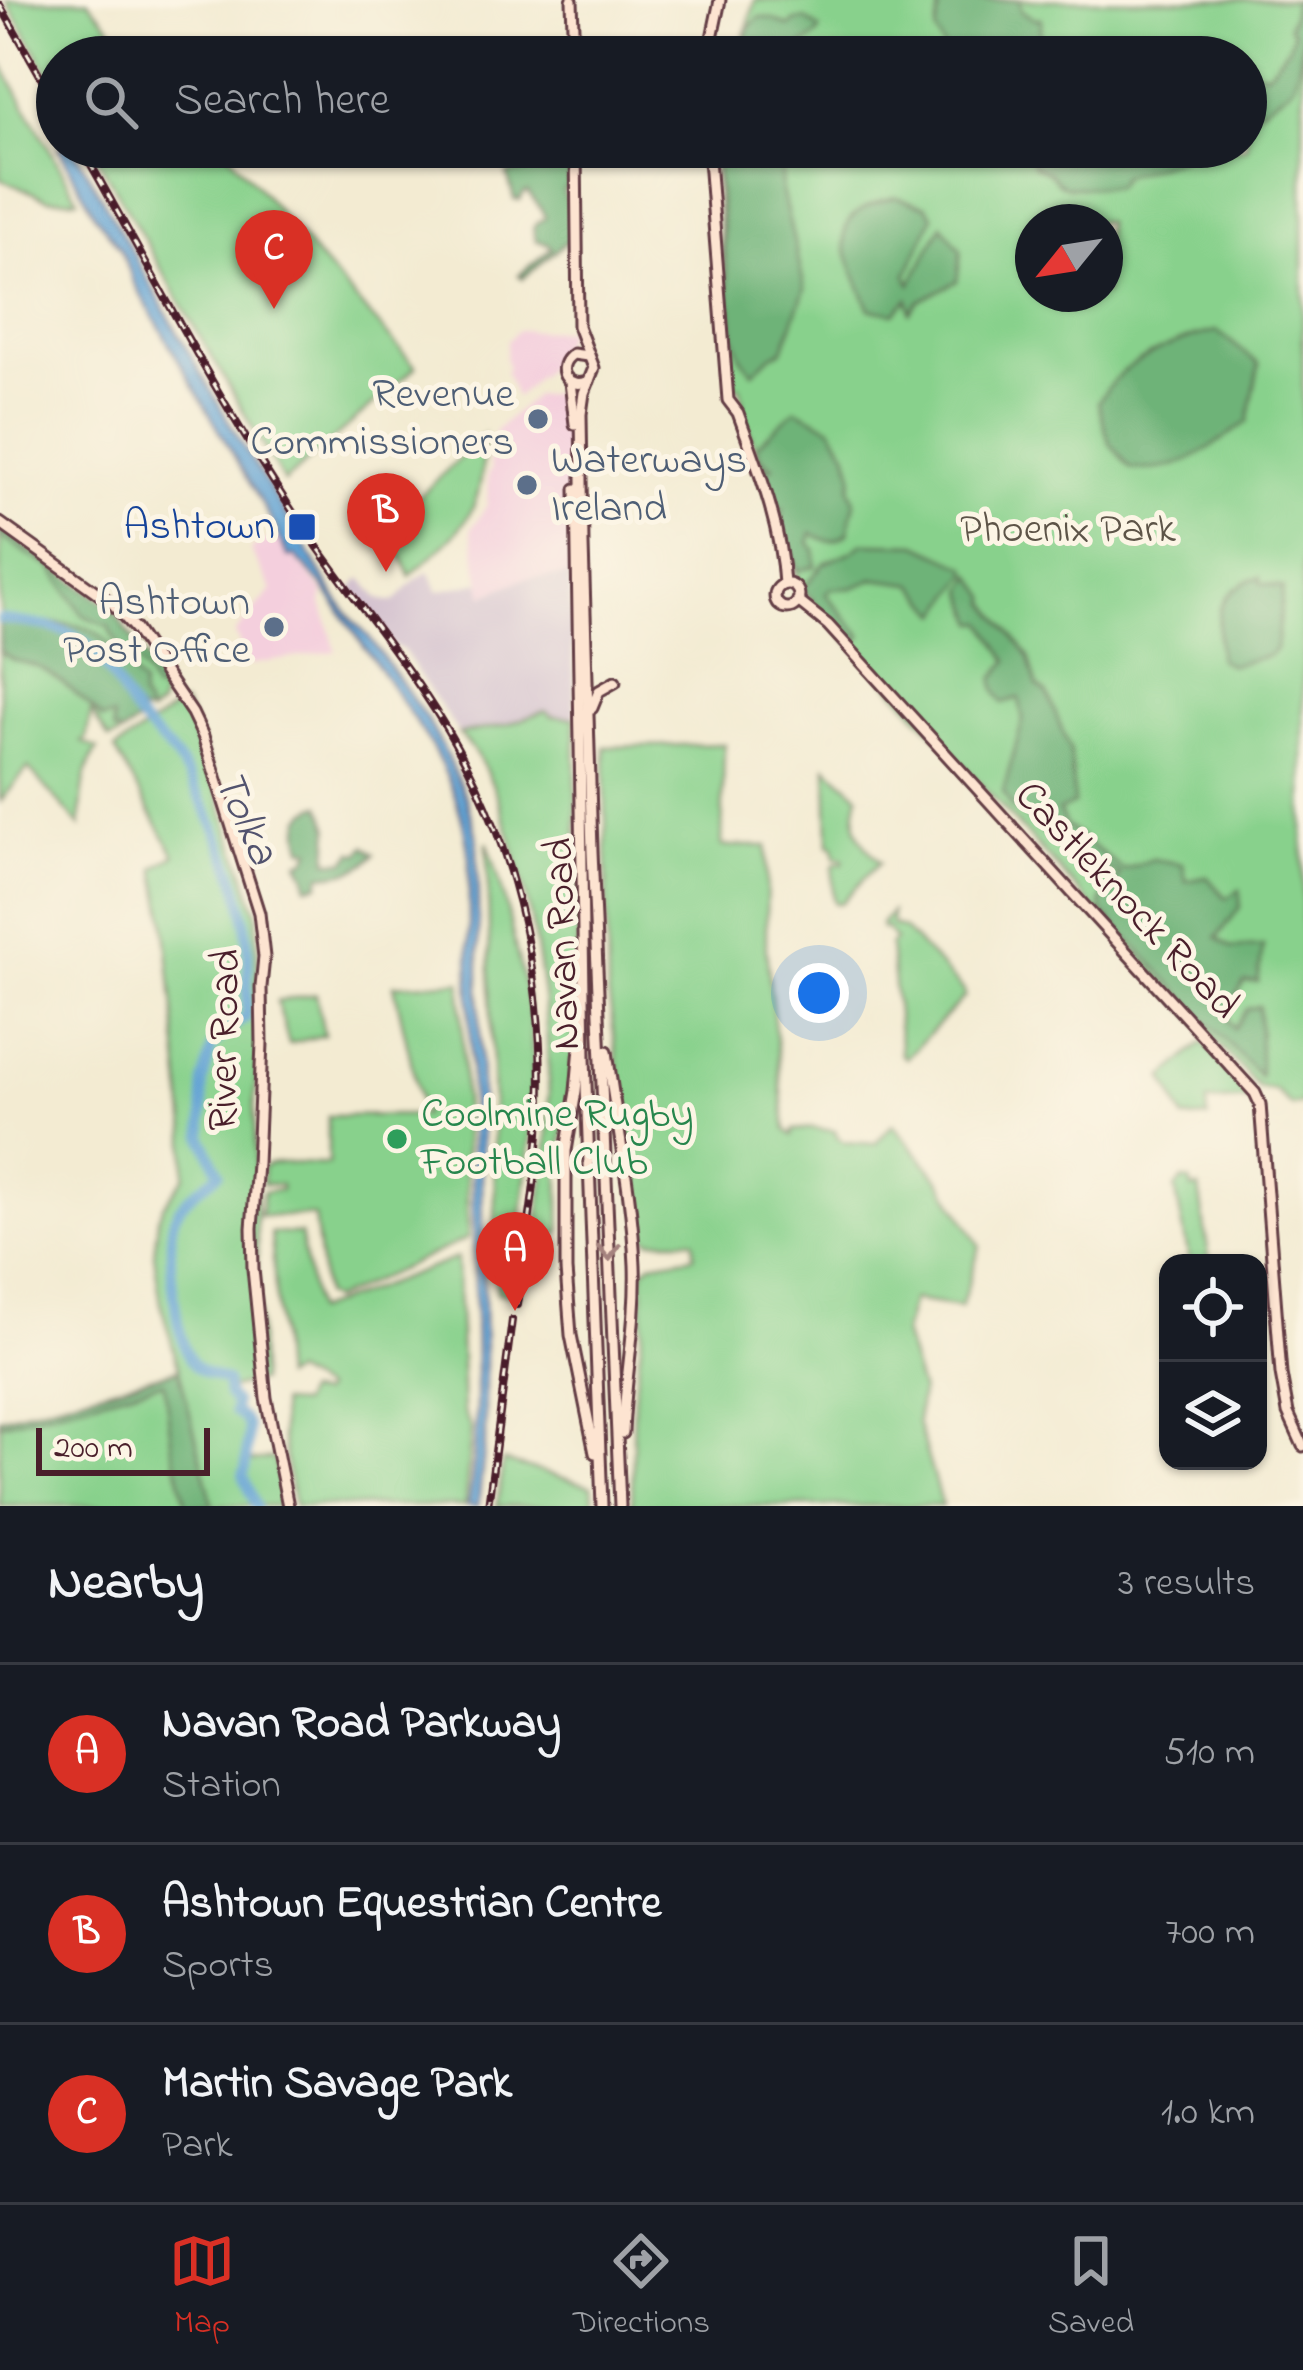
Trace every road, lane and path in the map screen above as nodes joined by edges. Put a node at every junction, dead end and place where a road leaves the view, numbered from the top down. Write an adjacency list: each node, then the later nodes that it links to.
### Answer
1 (572, 0): 3 (main road)
2 (720, 0): 4 (main road)
3 (573, 36)
4 (712, 36)
5 (576, 168): 7 (main road)
6 (710, 168): 13 (main road)
7 (578, 326): 8 (main road); 9 (main road)
8 (569, 356): 9 (main road); 11 (main road)
9 (588, 356): 10 (main road)
10 (589, 381): 11 (main road); 15 (main road, Navan Road)
11 (570, 382): 17 (main road, Navan Road)
12 (0, 523): 20 (main road, River Road)
13 (784, 584): 14 (main road); 14 (main road)
14 (798, 601): 19 (main road, Castleknock Road)
15 (587, 664): 16 (main road, Navan Road); 16 (main road)
16 (590, 730): 18 (main road, Navan Road)
17 (583, 937): 21 (main road, Navan Road); 21 (main road)
18 (597, 956): 22 (main road, Navan Road, one-way to 22); 22 (main road)
19 (1303, 1446)
20 (288, 1506)
21 (602, 1506)
22 (621, 1506)

